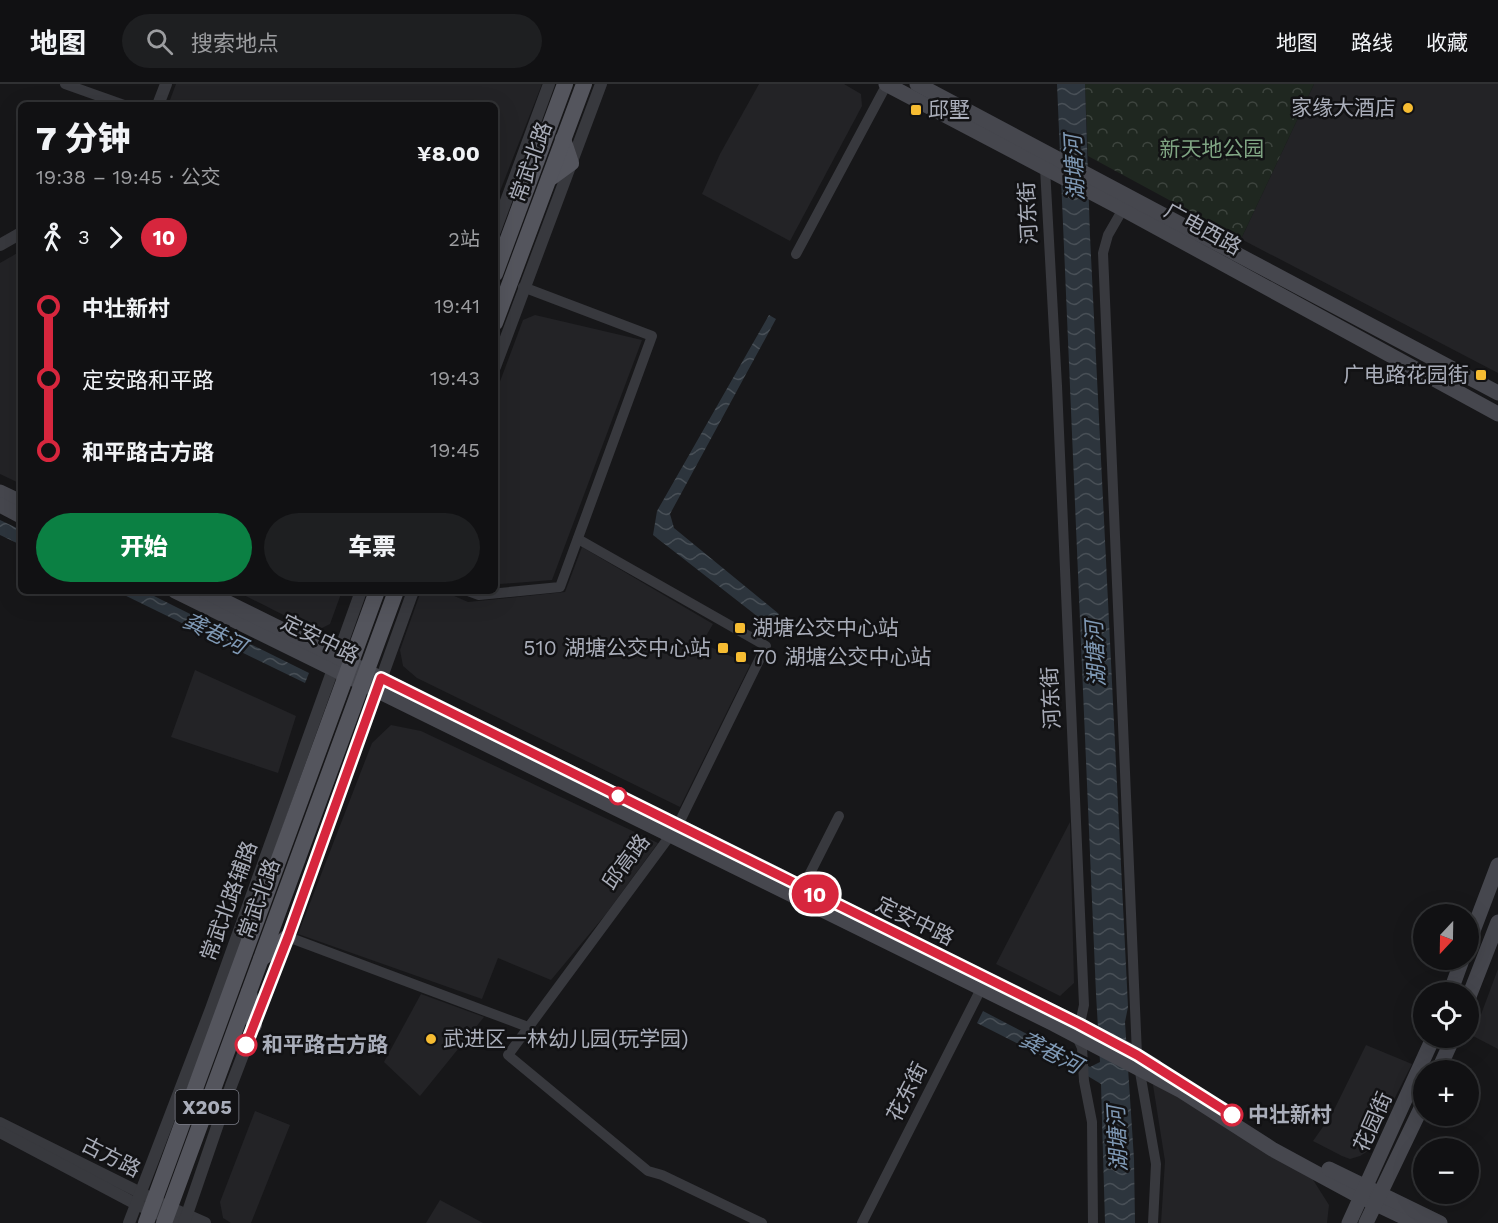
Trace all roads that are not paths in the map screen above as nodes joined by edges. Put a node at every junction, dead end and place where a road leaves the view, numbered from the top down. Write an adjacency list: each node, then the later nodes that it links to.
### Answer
1 (65, 84): 9 (street)
2 (166, 84): 10 (street)
3 (549, 84): 16 (street)
4 (566, 84): 17 (main road, 常武北路)
5 (584, 84): 11 (main road, 常武北路)
6 (601, 84): 12 (street)
7 (886, 84): 13 (main road, 广电西路); 21 (street)
8 (916, 84): 13 (main road, 广电西路)
9 (116, 102)
10 (159, 102)
11 (563, 139): 12 (main road); 14 (main road, 常武北路)
12 (572, 163): 14 (main road); 23 (street)
13 (1052, 167): 15 (main road, 广电西路); 26 (main road, 广电西路); 58 (street, 河东街)
14 (549, 179): 24 (main road, 常武北路)
15 (1123, 209): 27 (main road, 广电西路); 61 (street)
16 (498, 223)
17 (512, 227): 19 (main road); 22 (main road, 常武北路)
18 (18, 235): 20 (street)
19 (498, 239)
20 (0, 245)
21 (796, 255)
22 (498, 264)
23 (523, 287): 25 (street); 32 (street)
24 (498, 315)
25 (498, 358)
26 (1498, 393)
27 (1498, 414)
28 (0, 492): 29 (main road)
29 (18, 501)
30 (0, 506): 31 (main road)
31 (18, 515)
32 (578, 539): 33 (street); 43 (street, 邱高路)
33 (498, 593)
34 (182, 594): 40 (main road, 定安中路)
35 (209, 594): 40 (main road, 定安中路)
36 (360, 594): 40 (street, 常武北路辅路)
37 (376, 594): 40 (main road, 常武北路 / X205)
38 (395, 594): 41 (main road, 常武北路 / X205)
39 (412, 594): 41 (street, 常武北路辅路)
40 (341, 666): 41 (main road, 定安中路); 48 (main road, 常武北路 / X205); 50 (street, 常武北路辅路)
41 (371, 681): 43 (main road, 定安中路); 49 (street, 常武北路辅路); 51 (main road, 常武北路 / X205)
42 (838, 816): 45 (street)
43 (674, 830): 45 (main road, 定安中路); 57 (street, 邱高路)
44 (1498, 865): 46 (main road)
45 (800, 892): 54 (main road, 定安中路)
46 (1479, 915)
47 (1498, 923): 53 (main road)
48 (253, 930): 50 (main road); 52 (main road, 常武北路 / X205)
49 (288, 937): 51 (main road); 56 (street, 常武北路辅路); 57 (street)
50 (236, 940): 52 (main road); 62 (street, 常武北路辅路)
51 (260, 960): 55 (main road, 常武北路 / X205)
52 (242, 961): 60 (main road, 常武北路 / X205)
53 (1475, 982)
54 (984, 984): 58 (main road, 定安中路); 72 (street, 花东街)
55 (249, 991): 56 (main road); 68 (main road, 常武北路 / X205)
56 (254, 1025): 68 (street, 常武北路辅路)
57 (528, 1027): 71 (street, 邱高路)
58 (1084, 1037): 61 (main road, 定安中路); 73 (street, 河东街)
59 (1429, 1048): 67 (main road, 花园街)
60 (207, 1056): 62 (main road); 63 (main road, 常武北路 / X205)
61 (1134, 1059): 67 (main road); 74 (street)
62 (190, 1063): 63 (main road); 68 (street, 常武北路辅路)
63 (197, 1084): 68 (main road, 常武北路 / X205)
64 (1413, 1121): 67 (main road, 花园街)
65 (0, 1123): 68 (street, 古方路)
66 (0, 1132): 68 (street, 古方路)
67 (1371, 1195): 75 (main road, 花园街); 76 (main road, 花园街); 77 (main road); 78 (main road)
68 (162, 1213): 69 (street, 常武北路辅路); 70 (street, 古方路)
69 (129, 1223)
70 (205, 1223)
71 (762, 1223)
72 (862, 1223)
73 (1093, 1223)
74 (1153, 1223)
75 (1350, 1223)
76 (1366, 1223)
77 (1416, 1223)
78 (1440, 1223)

